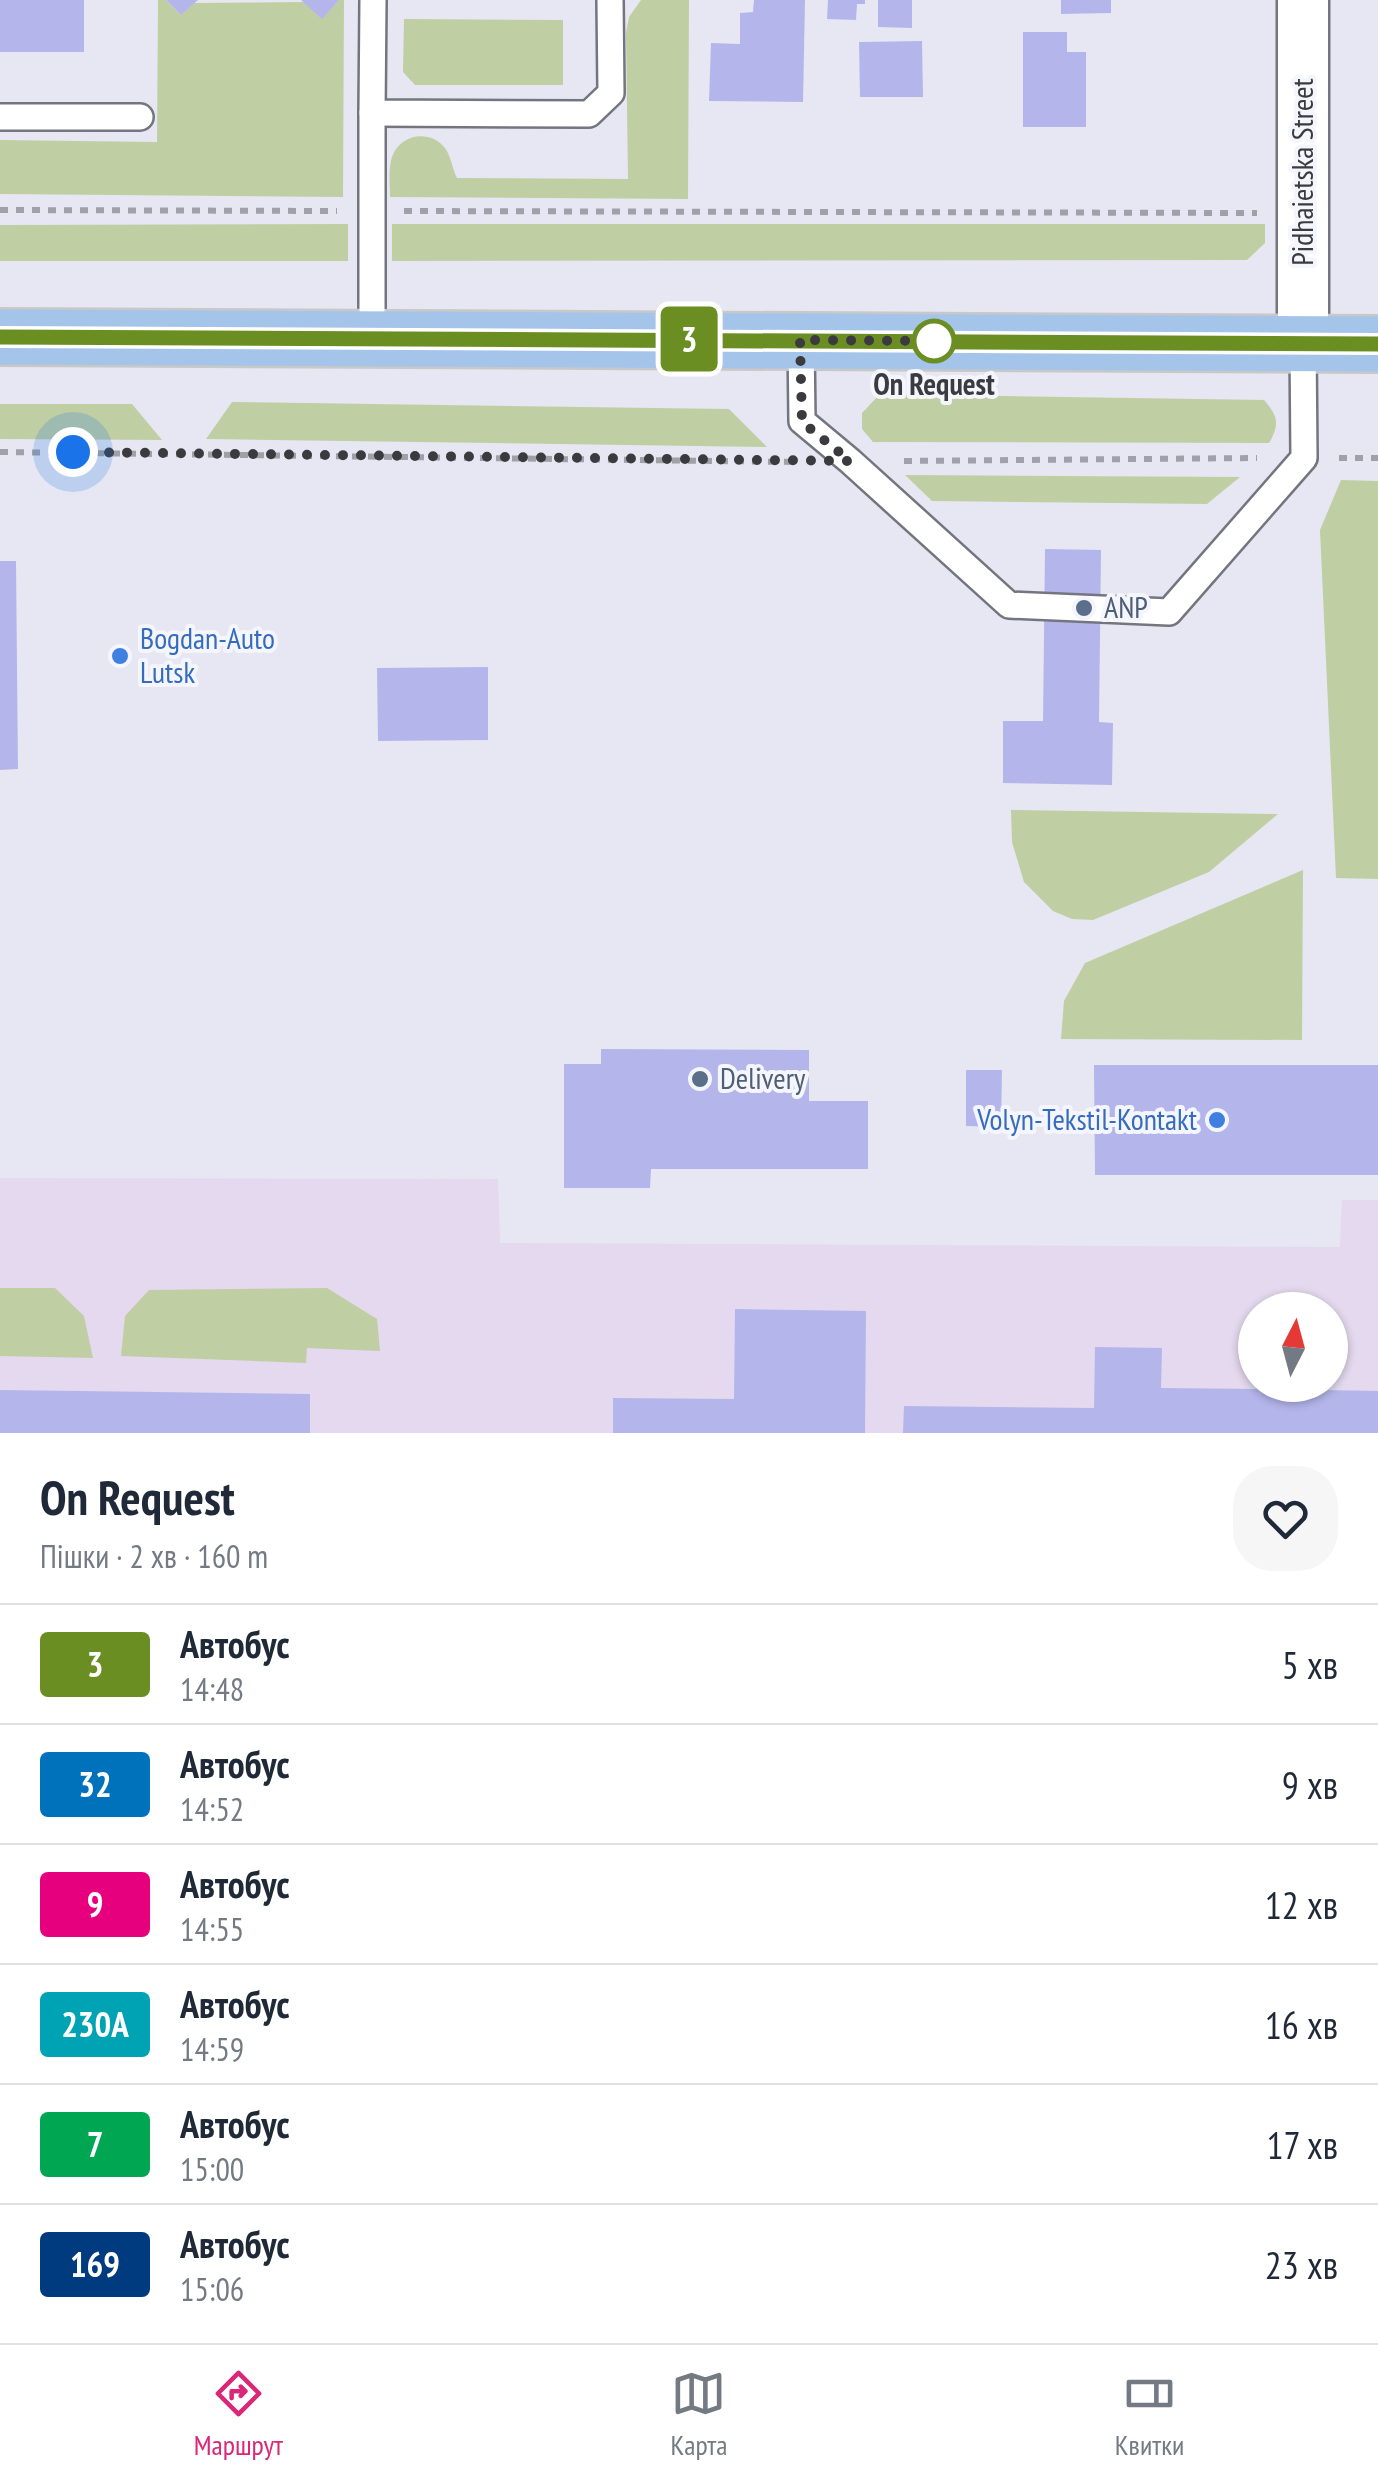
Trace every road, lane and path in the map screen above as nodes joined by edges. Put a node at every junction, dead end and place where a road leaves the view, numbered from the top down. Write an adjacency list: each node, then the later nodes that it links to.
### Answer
1 (373, 0): 4 (lane)
2 (610, 0): 4 (lane)
3 (1303, 0): 9 (street, Pidhaietska Street)
4 (372, 113): 8 (lane)
5 (0, 117): 6 (lane)
6 (140, 118)
7 (0, 210): 8 (path)
8 (372, 211): 9 (path); 11 (lane)
9 (1303, 213): 13 (street, Pidhaietska Street)
10 (0, 337): 11 (main road)
11 (372, 338): 12 (main road)
12 (800, 340): 13 (main road); 17 (lane)
13 (1303, 343): 14 (main road); 16 (lane)
14 (1378, 344)
15 (0, 452): 17 (path)
16 (1304, 458): 17 (path); 17 (lane)
17 (850, 461)

